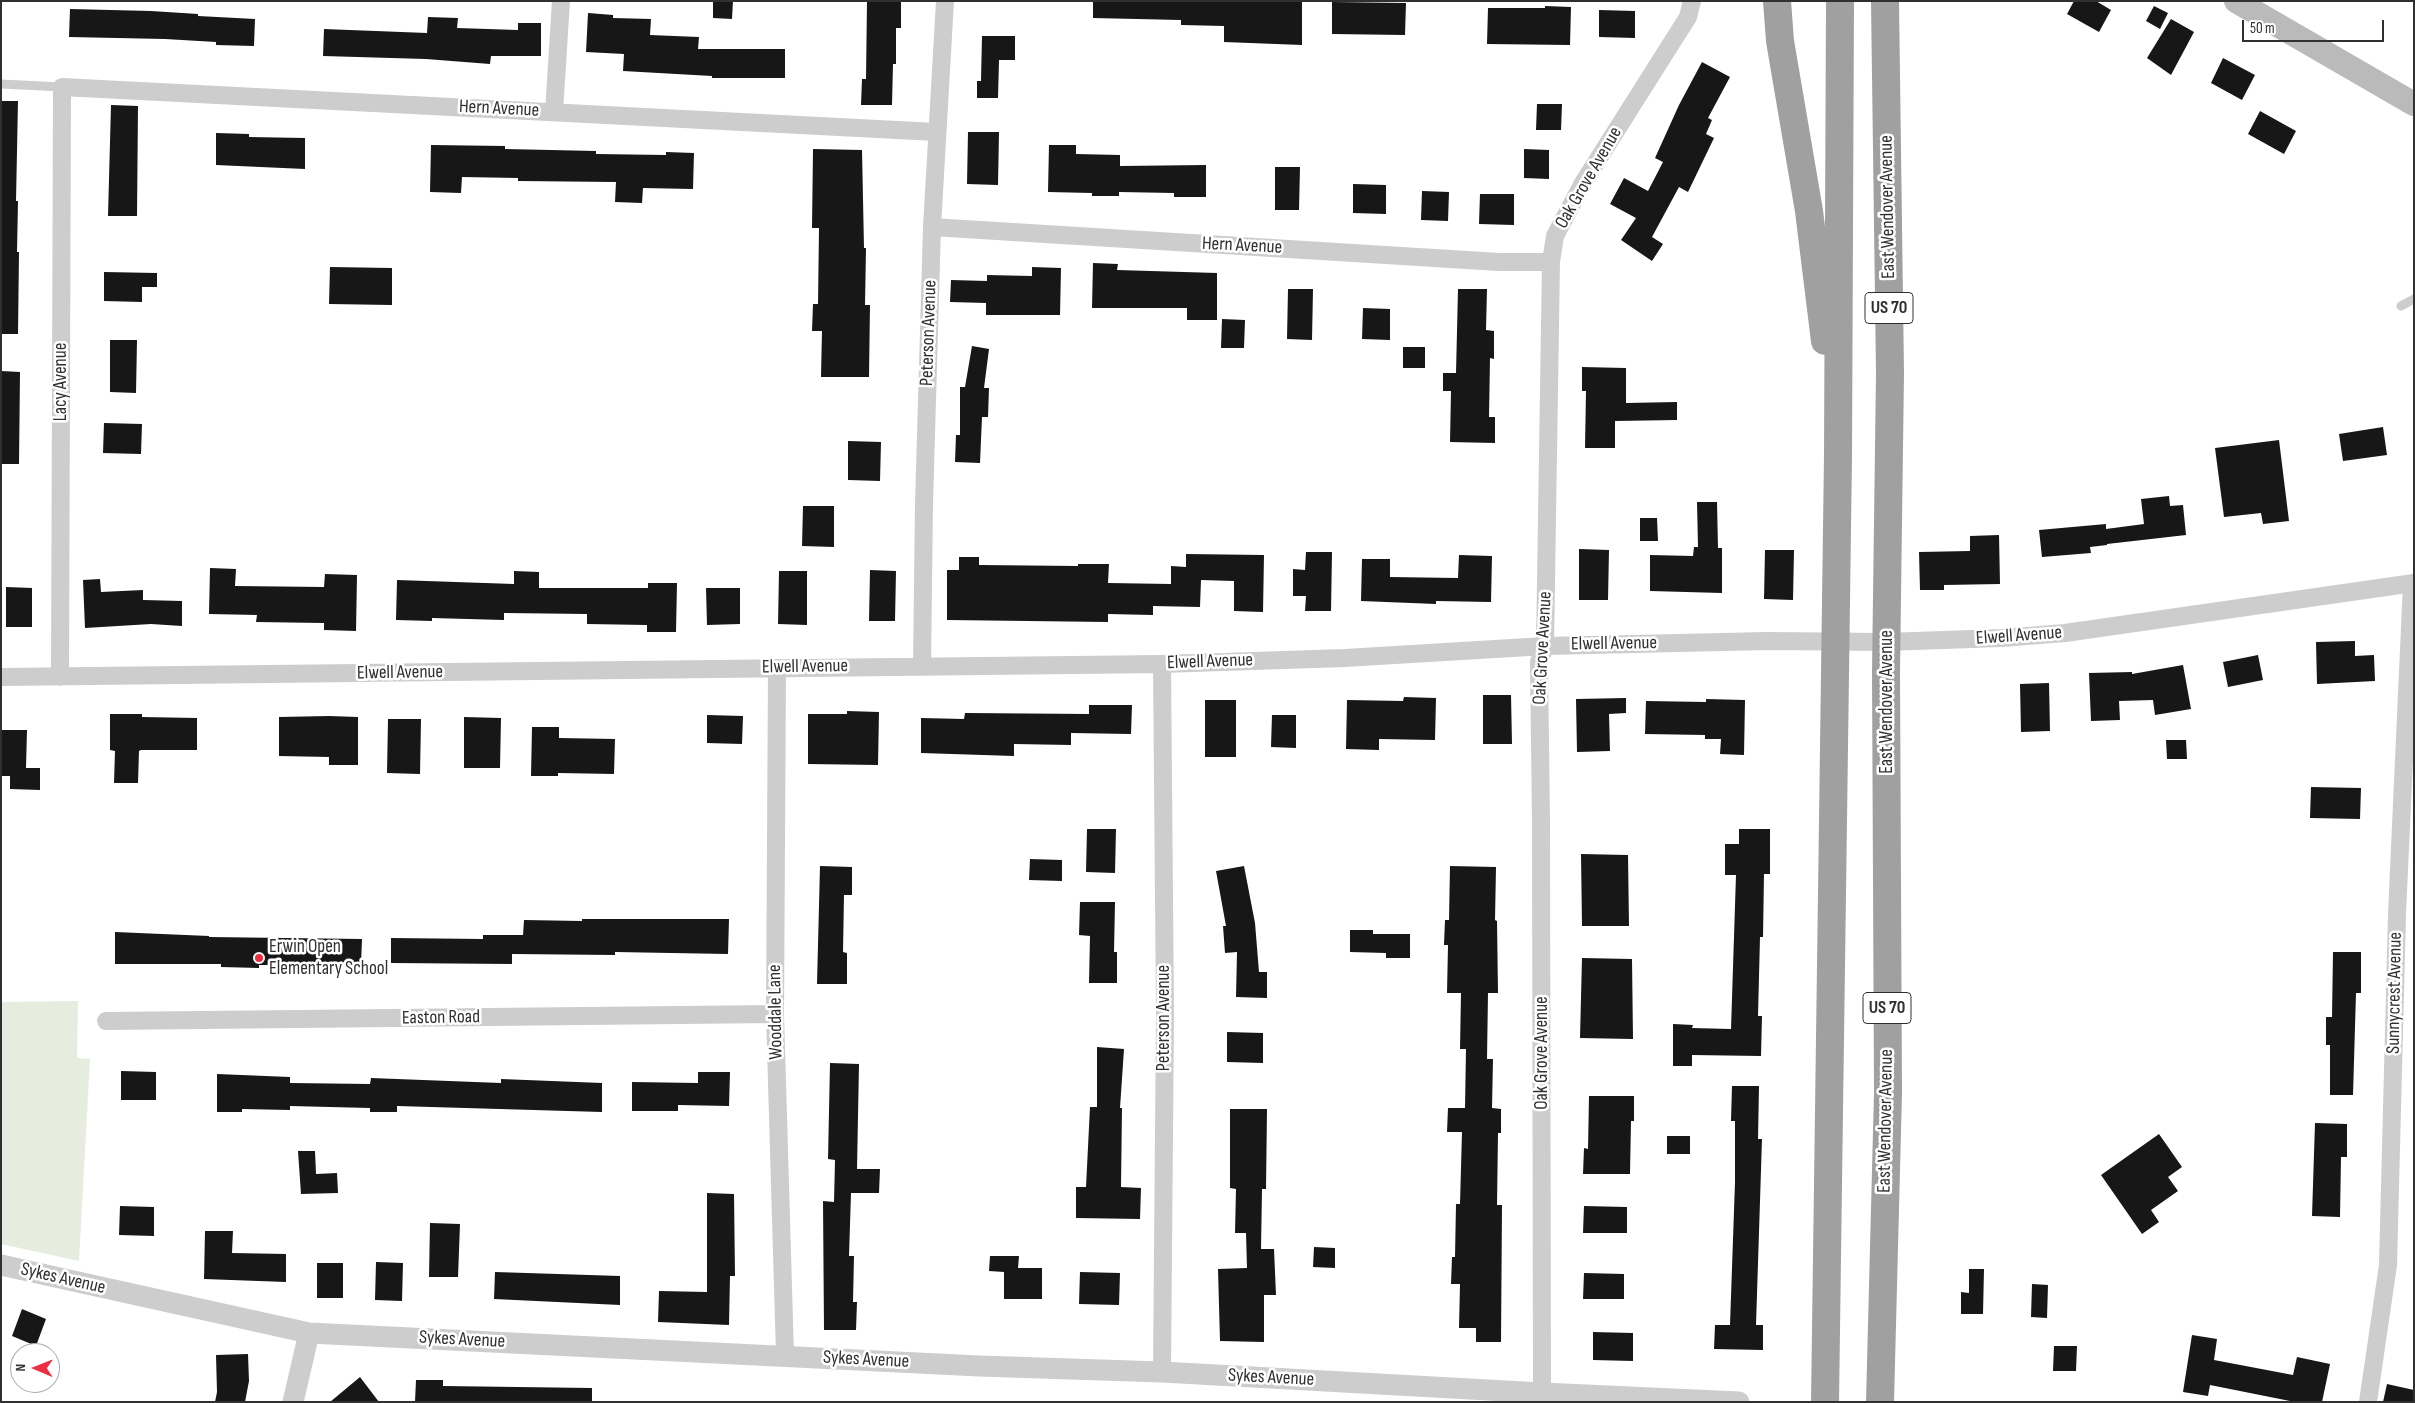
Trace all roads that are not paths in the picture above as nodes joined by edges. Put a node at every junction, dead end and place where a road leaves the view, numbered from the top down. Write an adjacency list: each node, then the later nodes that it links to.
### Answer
1 (561, 1): 11 (street)
2 (945, 1): 12 (street, Peterson Avenue)
3 (1692, 1): 14 (street, Oak Grove Avenue)
4 (1777, 1): 17 (highway)
5 (1840, 1): 17 (highway, US 70)
6 (1885, 1): 20 (highway, East Wendover Avenue / US 70)
7 (2236, 1): 10 (main road)
8 (1, 84): 9 (lane)
9 (62, 87): 11 (street, Hern Avenue); 26 (street, Lacy Avenue)
10 (2414, 104)
11 (554, 112): 12 (street, Hern Avenue)
12 (936, 132): 13 (street, Peterson Avenue)
13 (932, 227): 14 (street, Hern Avenue); 23 (street, Peterson Avenue)
14 (1551, 262): 21 (street, Oak Grove Avenue)
15 (2414, 299): 16 (lane)
16 (2401, 306)
17 (1838, 456): 19 (highway, US 70)
18 (2413, 583): 20 (street, Elwell Avenue); 27 (street, Sunnycrest Avenue)
19 (1836, 642): 20 (street, Elwell Avenue); 21 (street, Elwell Avenue); 37 (highway, US 70)
20 (1886, 642): 38 (highway, East Wendover Avenue / US 70)
21 (1545, 646): 22 (street, Elwell Avenue); 34 (street, Oak Grove Avenue)
22 (1162, 664): 23 (street, Elwell Avenue); 33 (street, Peterson Avenue)
23 (922, 666): 24 (street, Elwell Avenue)
24 (777, 668): 26 (street, Elwell Avenue); 28 (street, Wooddale Lane)
25 (1, 677): 26 (street, Elwell Avenue)
26 (60, 677)
27 (2405, 915): 39 (street, Sunnycrest Avenue)
28 (775, 1014): 29 (street, Easton Road); 32 (street, Wooddale Lane)
29 (106, 1021)
30 (1, 1265): 31 (street, Sykes Avenue)
31 (308, 1333): 32 (street, Sykes Avenue); 35 (street)
32 (785, 1355): 33 (street, Sykes Avenue)
33 (1162, 1372): 34 (street, Sykes Avenue)
34 (1542, 1393): 36 (street, Sykes Avenue)
35 (293, 1402)
36 (1739, 1402)
37 (1825, 1402)
38 (1880, 1402)
39 (2368, 1402)

